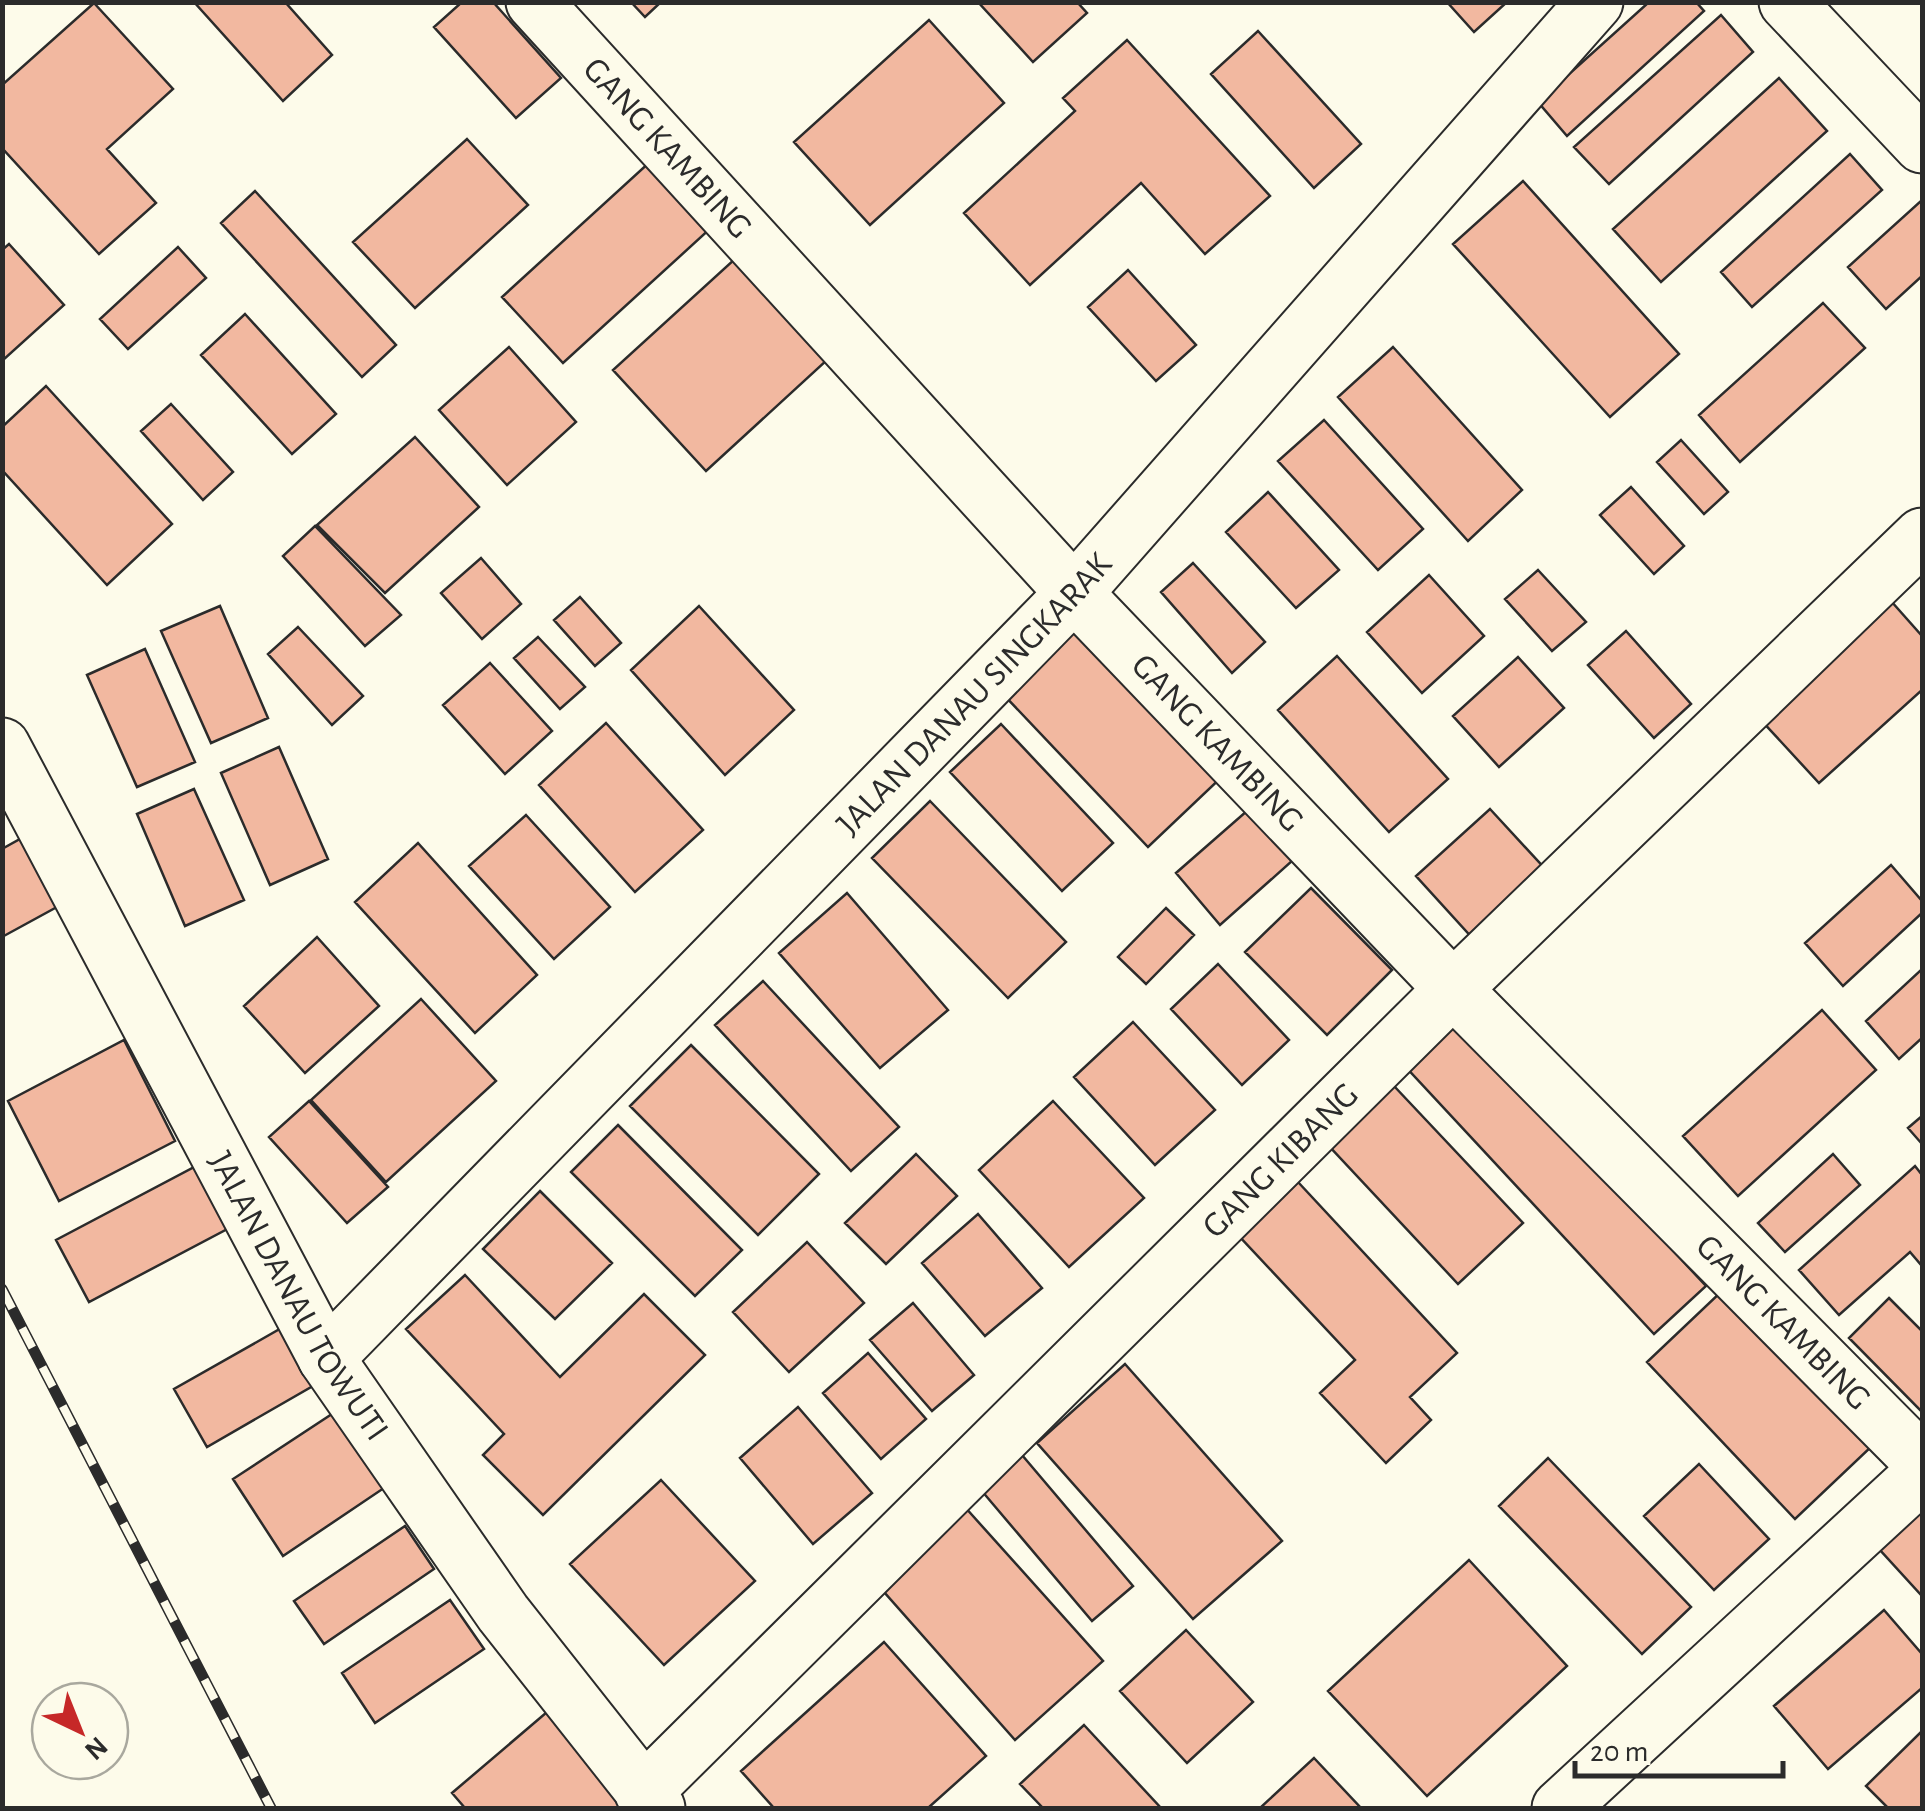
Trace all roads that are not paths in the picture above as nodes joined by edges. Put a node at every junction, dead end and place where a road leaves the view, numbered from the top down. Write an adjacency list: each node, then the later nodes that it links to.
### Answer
1 (534, 2): 6 (street, GANG KAMBING)
2 (1595, 2): 6 (street, JALAN DANAU SINGKARAK)
3 (1788, 2): 4 (street)
4 (1922, 146)
5 (1922, 536): 8 (street, GANG KIBANG)
6 (1074, 593): 8 (street, GANG KAMBING); 9 (street, JALAN DANAU SINGKARAK)
7 (2, 746): 9 (street, JALAN DANAU TOWUTI)
8 (1452, 989): 10 (street, GANG KAMBING); 12 (street, GANG KIBANG)
9 (326, 1358): 12 (street, JALAN DANAU TOWUTI)
10 (1922, 1462)
11 (1922, 1474): 13 (street)
12 (650, 1801)
13 (1560, 1808)

